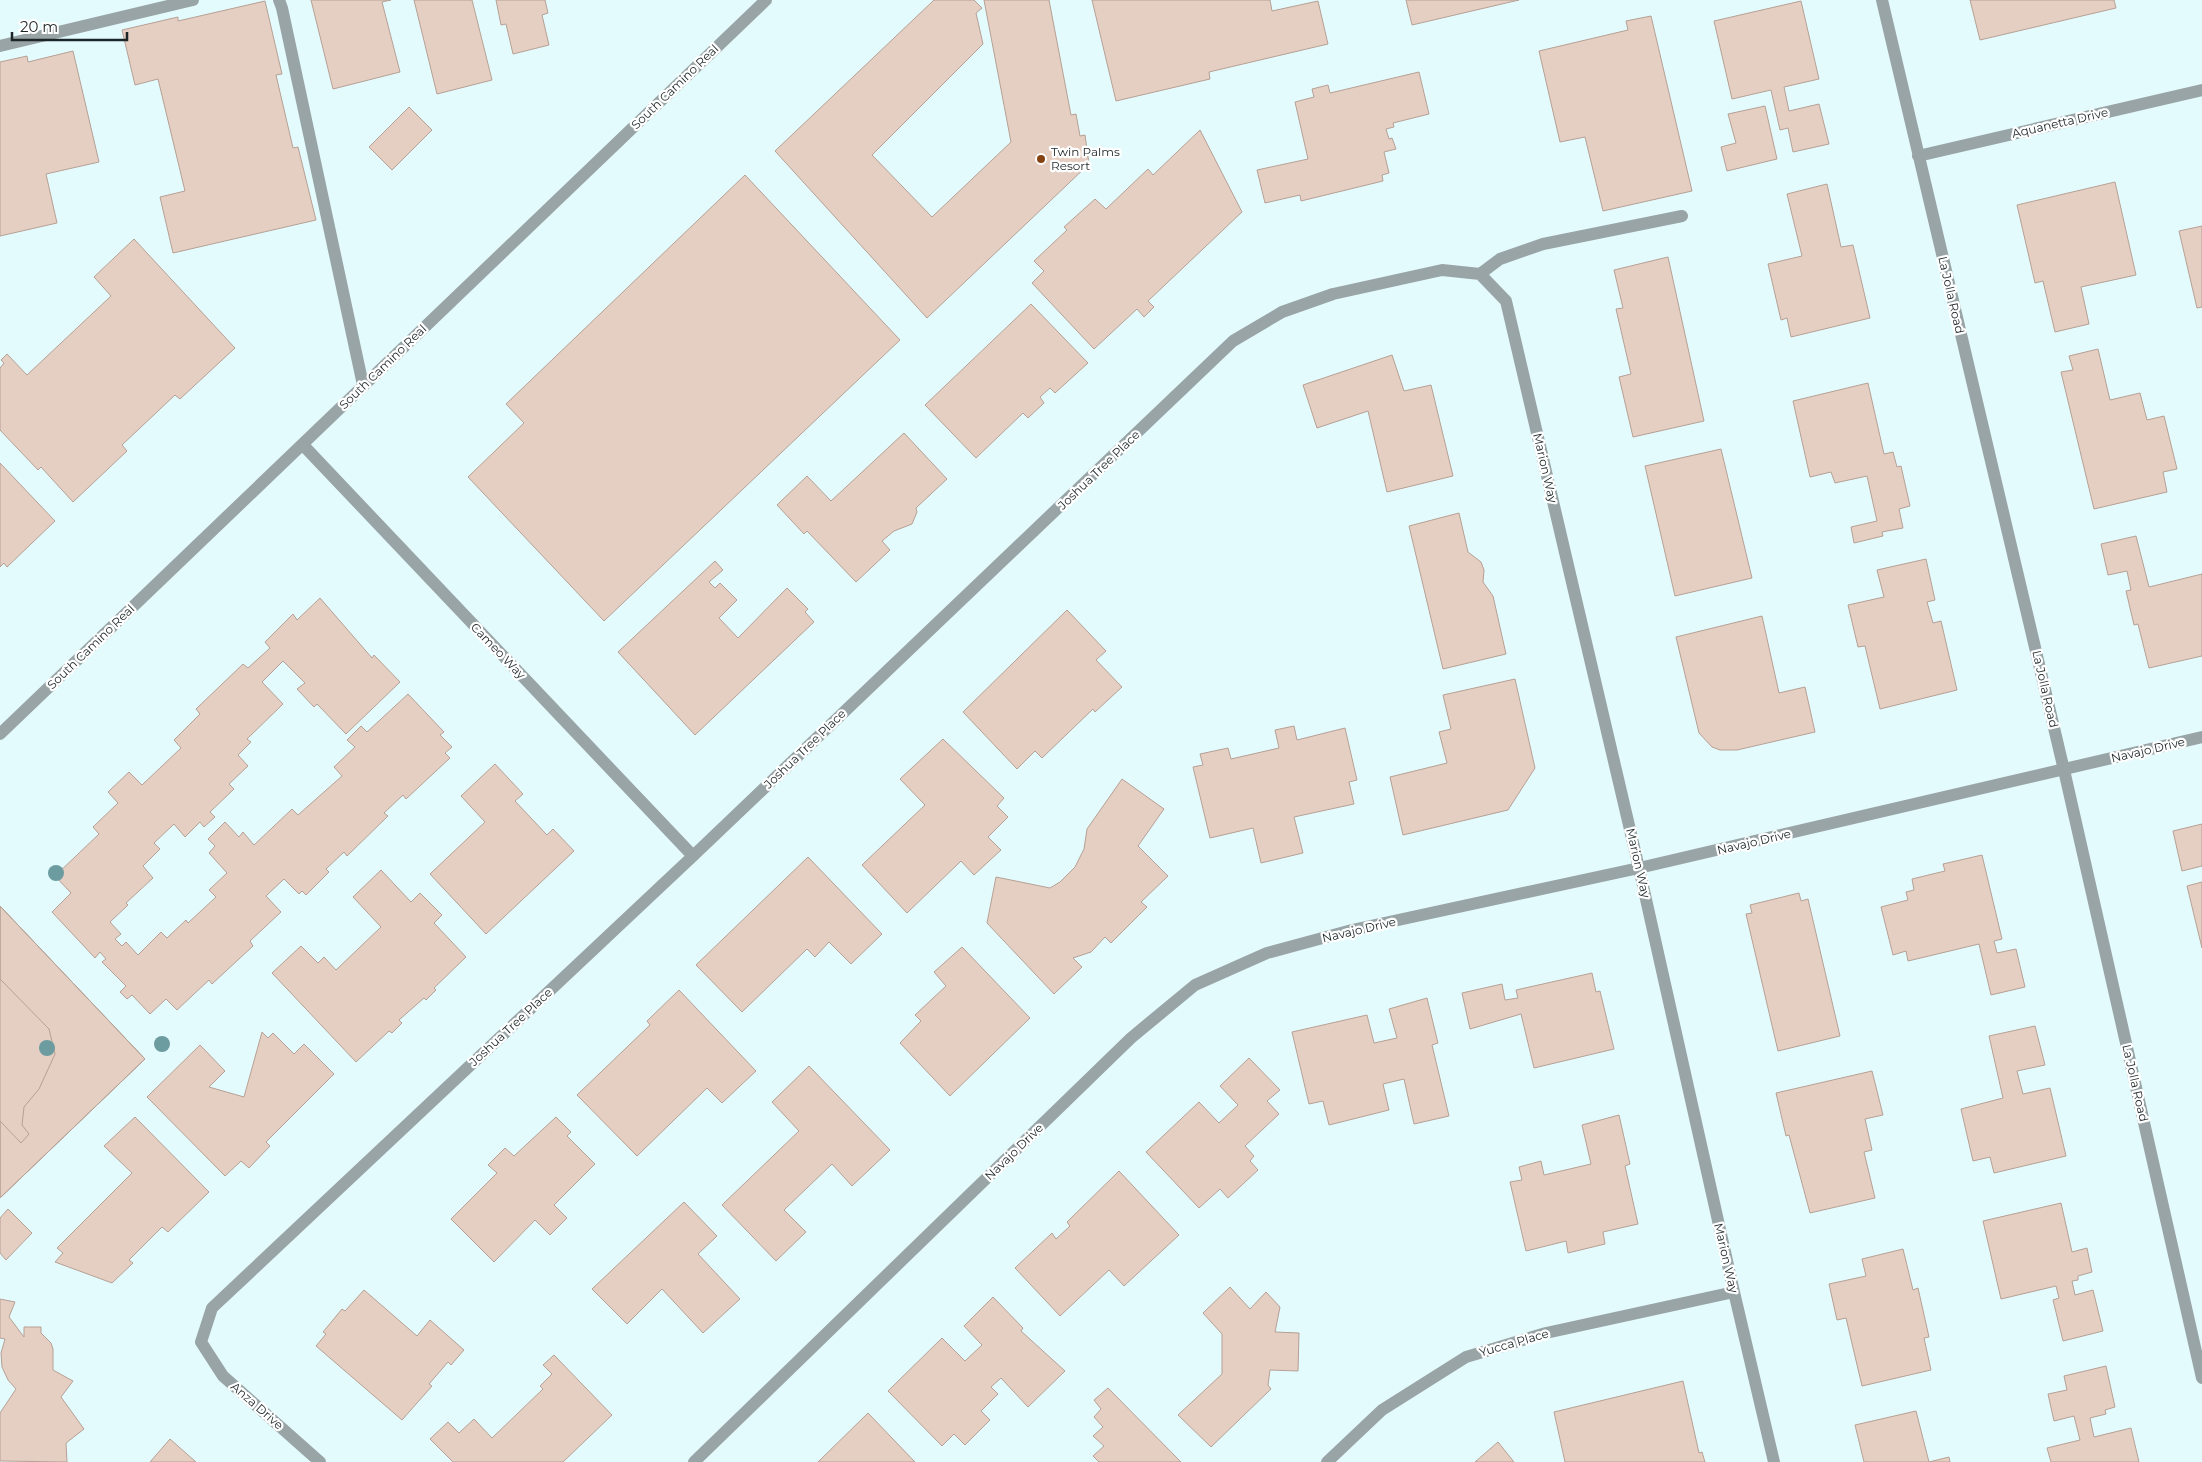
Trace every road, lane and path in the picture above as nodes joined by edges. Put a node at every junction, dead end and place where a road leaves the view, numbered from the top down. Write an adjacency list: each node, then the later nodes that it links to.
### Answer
1 (193, 0): 5 (street)
2 (278, 0): 10 (street)
3 (766, 0): 10 (street, South Camino Real)
4 (1882, 0): 7 (street, La Jolla Road)
5 (0, 46)
6 (2202, 90): 7 (street, Aquanetta Drive)
7 (1918, 156): 14 (street, La Jolla Road)
8 (1682, 216): 9 (street)
9 (1480, 274): 15 (street, Joshua Tree Place); 16 (street, Marion Way)
10 (363, 386): 11 (street, South Camino Real)
11 (302, 445): 12 (street, South Camino Real); 15 (street, Cameo Way)
12 (0, 734)
13 (2202, 737): 14 (street, Navajo Drive)
14 (2064, 770): 16 (street, Navajo Drive); 19 (street, La Jolla Road)
15 (693, 856): 18 (street, Joshua Tree Place)
16 (1639, 868): 17 (street, Marion Way); 21 (street, Navajo Drive)
17 (1734, 1292): 22 (street, Yucca Place); 23 (street, Marion Way)
18 (201, 1342): 20 (street, Anza Drive)
19 (2202, 1378)
20 (320, 1462)
21 (694, 1462)
22 (1326, 1462)
23 (1774, 1462)

